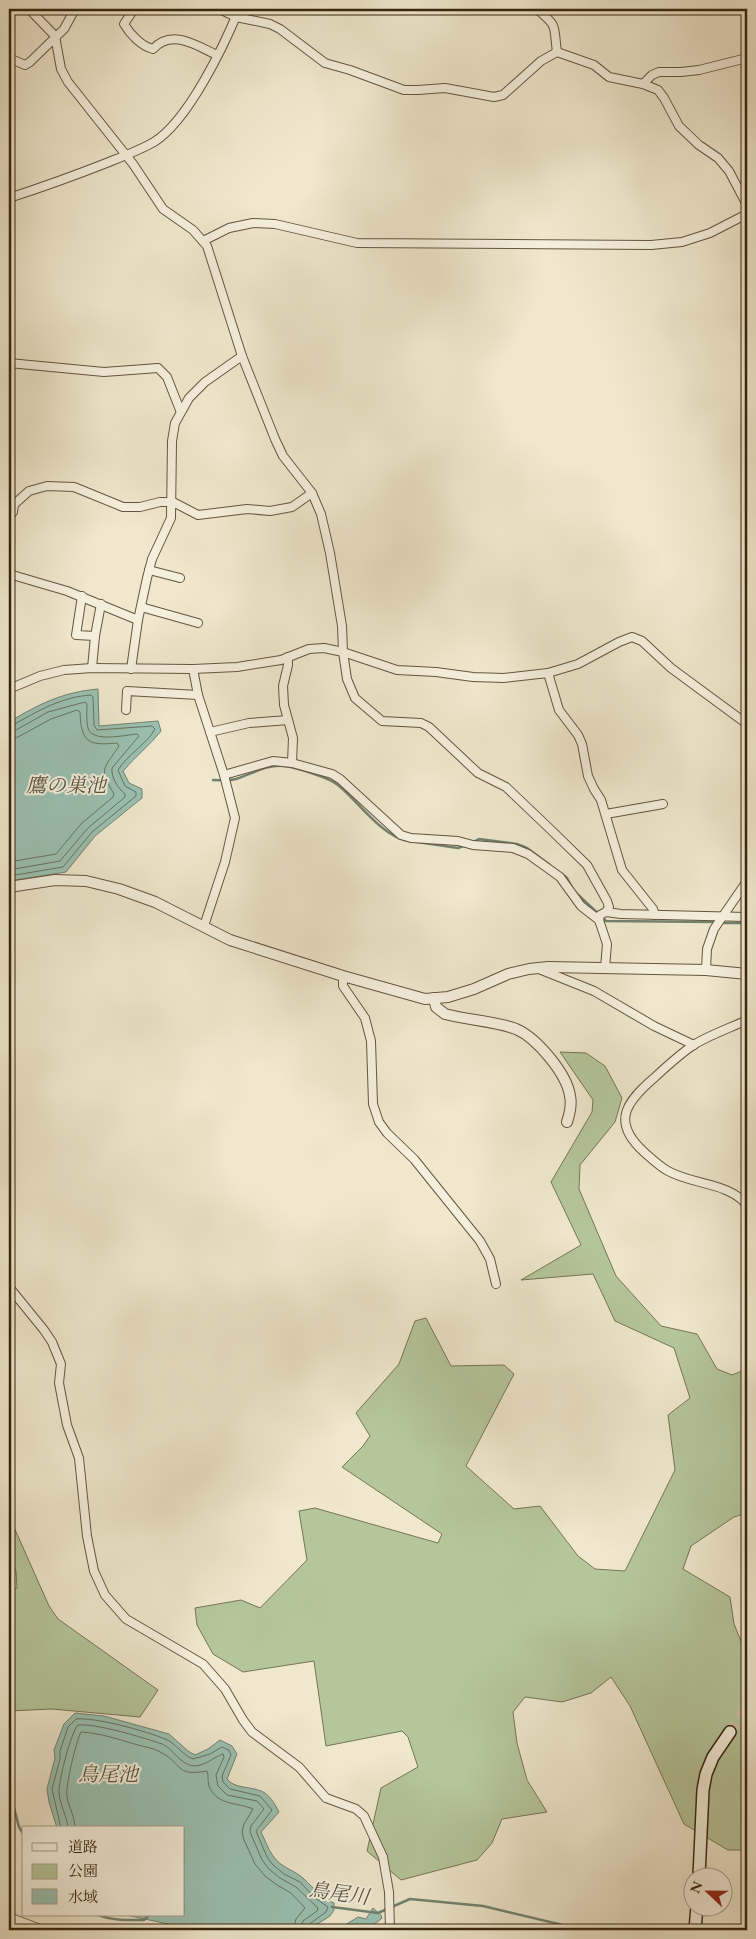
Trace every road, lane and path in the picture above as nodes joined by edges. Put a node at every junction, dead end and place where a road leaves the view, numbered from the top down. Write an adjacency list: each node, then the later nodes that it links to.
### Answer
1 (30, 9): 8 (street)
2 (75, 9): 8 (street)
3 (134, 9): 10 (street)
4 (219, 9): 7 (street)
5 (239, 9): 7 (street)
6 (536, 9): 9 (street)
7 (236, 17): 9 (street); 10 (street)
8 (56, 36): 11 (street); 14 (street)
9 (557, 52): 13 (street)
10 (217, 55): 14 (street)
11 (9, 58)
12 (747, 58): 13 (street)
13 (643, 84): 16 (street)
14 (126, 155): 15 (street); 18 (street)
15 (9, 198)
16 (747, 205)
17 (747, 214): 18 (street)
18 (203, 240): 19 (street)
19 (242, 356): 21 (street); 22 (street)
20 (9, 363): 21 (street)
21 (180, 410): 23 (street)
22 (312, 493): 23 (street); 35 (street)
23 (173, 502): 24 (street); 26 (street)
24 (12, 506): 25 (street)
25 (9, 516)
26 (149, 570): 28 (street); 31 (street)
27 (9, 574): 29 (street)
28 (180, 578)
29 (82, 596): 30 (street); 34 (street)
30 (101, 604): 32 (street); 34 (street)
31 (141, 607): 32 (street); 33 (street)
32 (138, 620): 38 (street)
33 (198, 623)
34 (95, 636): 37 (street)
35 (343, 652): 36 (street); 40 (street); 53 (street)
36 (288, 658): 39 (street); 44 (street)
37 (92, 668): 38 (street); 41 (street)
38 (131, 669): 39 (street)
39 (193, 669): 42 (street)
40 (548, 672): 45 (street); 50 (street)
41 (9, 689)
42 (198, 696): 43 (street); 46 (street)
43 (126, 710)
44 (288, 720): 46 (street); 47 (street)
45 (747, 724)
46 (210, 732): 48 (street)
47 (292, 763): 48 (street); 57 (street)
48 (224, 775): 58 (street)
49 (663, 804): 50 (street)
50 (606, 814): 54 (street)
51 (747, 881): 55 (street)
52 (9, 887): 58 (street)
53 (606, 912): 54 (street); 57 (street)
54 (655, 915): 55 (street)
55 (722, 916): 56 (street); 61 (street)
56 (747, 917)
57 (598, 920): 60 (street)
58 (204, 926): 63 (street)
59 (537, 968): 60 (street); 64 (street); 66 (street)
60 (605, 968): 61 (street)
61 (706, 970): 62 (street)
62 (747, 974)
63 (343, 976): 64 (street); 69 (street)
64 (434, 998): 67 (street)
65 (747, 1020): 66 (street)
66 (694, 1045): 68 (street)
67 (567, 1122)
68 (747, 1205)
69 (496, 1284)
70 (9, 1287): 76 (street)
71 (730, 1732): 72 (main road)
72 (699, 1866)
73 (696, 1916): 77 (main road)
74 (9, 1918): 75 (street)
75 (40, 1930)
76 (390, 1930)
77 (695, 1930)

